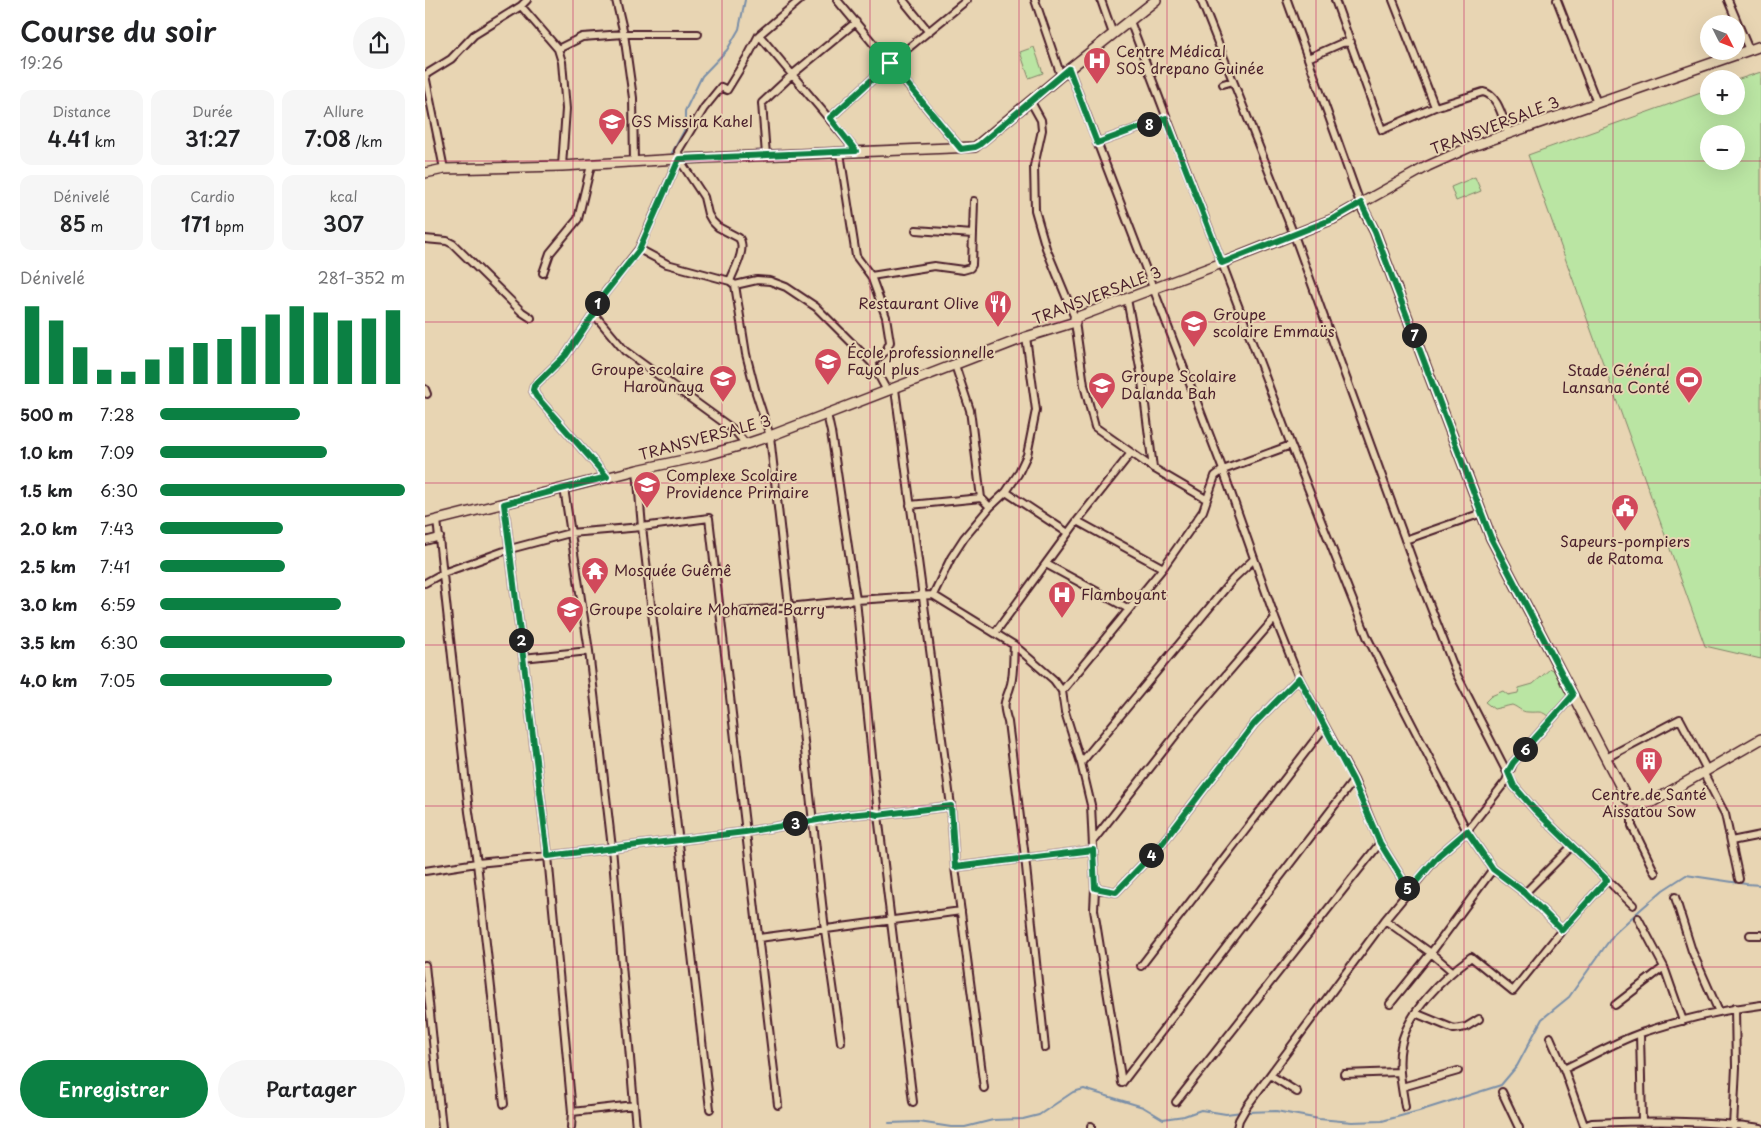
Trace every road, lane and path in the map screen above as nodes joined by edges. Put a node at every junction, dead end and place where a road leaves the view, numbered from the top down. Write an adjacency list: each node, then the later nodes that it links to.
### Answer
1 (527, 0): 16 (street)
2 (616, 0): 20 (street)
3 (800, 0): 23 (street)
4 (837, 0): 18 (street)
5 (903, 0): 19 (street)
6 (967, 0): 19 (street)
7 (1035, 0): 33 (street)
8 (1101, 0): 22 (street)
9 (1156, 0): 17 (street)
10 (1201, 0): 34 (street)
11 (1287, 0): 28 (street)
12 (1335, 0): 24 (street)
13 (1393, 0): 38 (street)
14 (1557, 0): 37 (street)
15 (1728, 0): 27 (street)
16 (521, 6): 26 (street); 32 (street)
17 (1130, 21): 22 (street); 40 (street)
18 (855, 22): 29 (street); 31 (street)
19 (929, 32): 29 (street)
20 (624, 34): 21 (street); 26 (street); 48 (street)
21 (698, 34)
22 (1113, 34): 30 (street)
23 (759, 35): 31 (street); 47 (street)
24 (1351, 42): 28 (street); 38 (street)
25 (1761, 46): 27 (street, TRANSVERSALE 3)
26 (558, 49): 50 (street)
27 (1749, 50): 37 (street, TRANSVERSALE 3)
28 (1308, 58): 54 (street)
29 (890, 63): 39 (street); 43 (street)
30 (1069, 69): 33 (street); 42 (street)
31 (793, 74): 39 (street); 46 (street)
32 (425, 75): 51 (street)
33 (1061, 76): 36 (street)
34 (1233, 82): 35 (street); 57 (street)
35 (1223, 84)
36 (1031, 102): 43 (street); 68 (street)
37 (1597, 103): 41 (street, TRANSVERSALE 3)
38 (1435, 107): 41 (street)
39 (830, 118): 44 (street)
40 (1166, 118): 42 (street); 60 (street)
41 (1509, 134): 54 (street, TRANSVERSALE 3)
42 (1097, 143): 64 (street)
43 (961, 149): 44 (street)
44 (856, 151): 45 (street)
45 (840, 153): 46 (street); 62 (street)
46 (766, 155): 47 (street)
47 (679, 159): 48 (street); 59 (street); 63 (street)
48 (634, 162): 49 (street)
49 (591, 165): 50 (street); 61 (street)
50 (562, 166): 51 (street)
51 (444, 169): 52 (street)
52 (425, 173)
53 (974, 201): 56 (street)
54 (1361, 203): 57 (street, TRANSVERSALE 3); 89 (street)
55 (916, 230): 56 (street)
56 (973, 234): 62 (street)
57 (1294, 235): 60 (street, TRANSVERSALE 3); 98 (street)
58 (425, 239): 67 (street)
59 (639, 250): 63 (street); 66 (street)
60 (1222, 263): 64 (street, TRANSVERSALE 3); 76 (street)
61 (543, 273)
62 (871, 276): 70 (street)
63 (733, 283): 70 (street); 74 (street)
64 (1154, 289): 65 (street, TRANSVERSALE 3); 80 (street)
65 (1127, 298): 68 (street, TRANSVERSALE 3); 78 (street)
66 (594, 314): 75 (street); 81 (street)
67 (531, 318)
68 (1075, 320): 69 (street, TRANSVERSALE 3); 77 (street)
69 (1026, 337): 71 (street, TRANSVERSALE 3); 83 (street)
70 (872, 363): 72 (street)
71 (955, 365): 72 (street, TRANSVERSALE 3); 84 (street)
72 (891, 390): 73 (street, TRANSVERSALE 3); 87 (street)
73 (827, 414): 74 (street, TRANSVERSALE 3); 107 (street)
74 (770, 436): 75 (street, TRANSVERSALE 3); 108 (street)
75 (746, 444): 79 (street, TRANSVERSALE 3)
76 (1291, 445): 80 (street); 130 (street)
77 (1131, 453): 78 (street); 91 (street)
78 (1153, 468): 85 (street)
79 (637, 470): 81 (street, TRANSVERSALE 3); 93 (street)
80 (1223, 470): 85 (street); 100 (street)
81 (607, 477): 82 (street, TRANSVERSALE 3)
82 (564, 488): 86 (street, TRANSVERSALE 3); 94 (street)
83 (1006, 492): 88 (street); 95 (street)
84 (981, 498): 87 (street); 88 (street)
85 (1206, 499): 102 (street)
86 (504, 504): 90 (street, TRANSVERSALE 3); 99 (street)
87 (910, 505): 105 (street)
88 (990, 507): 106 (street)
89 (1482, 513): 98 (street); 118 (street)
90 (437, 520): 92 (street, TRANSVERSALE 3); 96 (street)
91 (1077, 521): 95 (street); 102 (street)
92 (425, 523)
93 (642, 527): 94 (street); 110 (street); 133 (street)
94 (570, 533): 99 (street); 114 (street)
95 (1068, 534): 101 (street)
96 (440, 537): 97 (street); 103 (street)
97 (425, 540)
98 (1405, 540): 124 (street)
99 (509, 549): 103 (street); 115 (street)
100 (1254, 559): 111 (street); 122 (street)
101 (1046, 564): 109 (street); 112 (street)
102 (1163, 568): 109 (street)
103 (443, 573): 104 (street); 142 (street)
104 (425, 583)
105 (923, 595): 106 (street); 107 (street); 127 (street)
106 (933, 595): 112 (street)
107 (856, 600): 108 (street); 128 (street)
108 (789, 608): 110 (street); 129 (street)
109 (1129, 609): 117 (street)
110 (720, 614): 131 (street)
111 (1275, 618): 116 (street); 134 (street)
112 (995, 632): 113 (street)
113 (1014, 645): 117 (street); 141 (street)
114 (589, 651): 115 (street); 138 (street)
115 (523, 658): 140 (street)
116 (1299, 678): 119 (street); 149 (street)
117 (1062, 690): 122 (street)
118 (1573, 695): 121 (street); 124 (street)
119 (1325, 728): 125 (street); 165 (street)
120 (1761, 739): 123 (street)
121 (1605, 758): 123 (street); 126 (street)
122 (1081, 763): 134 (street)
123 (1705, 771): 126 (street); 135 (street)
124 (1508, 772): 130 (street); 137 (street)
125 (1353, 780): 136 (street); 149 (street)
126 (1632, 803): 146 (street)
127 (951, 806): 128 (street); 143 (street)
128 (878, 815): 129 (street); 156 (street)
129 (813, 820): 131 (street); 158 (street)
130 (1467, 831): 144 (street); 150 (street)
131 (745, 832): 133 (street); 162 (street)
132 (1761, 835): 135 (street)
133 (678, 840): 138 (street); 195 (street)
134 (1093, 841): 139 (street)
135 (1731, 841): 147 (street)
136 (1380, 843): 150 (street); 190 (street)
137 (1572, 846): 148 (street); 151 (street)
138 (612, 848): 140 (street); 192 (street)
139 (1093, 850): 141 (street); 149 (street)
140 (548, 856): 142 (street); 196 (street)
141 (1025, 857): 143 (street); 179 (street)
142 (477, 863): 145 (street); 191 (street)
143 (955, 867): 154 (street)
144 (1493, 869): 151 (street); 163 (street)
145 (425, 871)
146 (1655, 873)
147 (1739, 878)
148 (1607, 880): 153 (street); 159 (street)
149 (1095, 888)
150 (1409, 890): 157 (street)
151 (1525, 893): 159 (street)
152 (1675, 896): 172 (street)
153 (1633, 905)
154 (961, 911): 156 (street); 186 (street)
155 (1638, 918): 166 (street)
156 (891, 920): 158 (street); 189 (street)
157 (1385, 920): 163 (street); 184 (street)
158 (825, 930): 162 (street); 178 (street)
159 (1562, 930): 167 (street)
160 (1750, 935): 161 (street)
161 (1761, 935)
162 (759, 938): 193 (street)
163 (1431, 953): 167 (street); 168 (street)
164 (425, 965): 201 (street)
165 (1141, 966)
166 (1664, 967): 169 (street); 175 (street)
167 (1452, 971): 173 (street)
168 (1390, 1004)
169 (1615, 1005)
170 (1761, 1005): 171 (street)
171 (1735, 1008): 172 (street); 199 (street)
172 (1719, 1012): 175 (street)
173 (1415, 1013): 174 (street); 182 (street)
174 (1479, 1019)
175 (1683, 1021): 176 (street)
176 (1640, 1034): 180 (street); 197 (street)
177 (1550, 1038): 180 (street)
178 (841, 1042)
179 (1045, 1048)
180 (1564, 1069): 200 (street)
181 (1457, 1071): 185 (street)
182 (1399, 1072): 183 (street); 185 (street)
183 (1344, 1074)
184 (1270, 1075): 187 (street); 204 (street)
185 (1401, 1087): 194 (street)
186 (983, 1088)
187 (1297, 1092)
188 (1502, 1092): 205 (street)
189 (913, 1102)
190 (1176, 1102)
191 (504, 1104)
192 (634, 1105): 196 (street); 203 (street)
193 (778, 1105)
194 (1405, 1107)
195 (711, 1109)
196 (572, 1112): 202 (street)
197 (1642, 1122): 198 (street); 200 (street)
198 (1665, 1124): 199 (street)
199 (1733, 1126): 206 (street)
200 (1585, 1127)
201 (442, 1128)
202 (571, 1128)
203 (636, 1128)
204 (1237, 1128)
205 (1519, 1128)
206 (1761, 1128)

